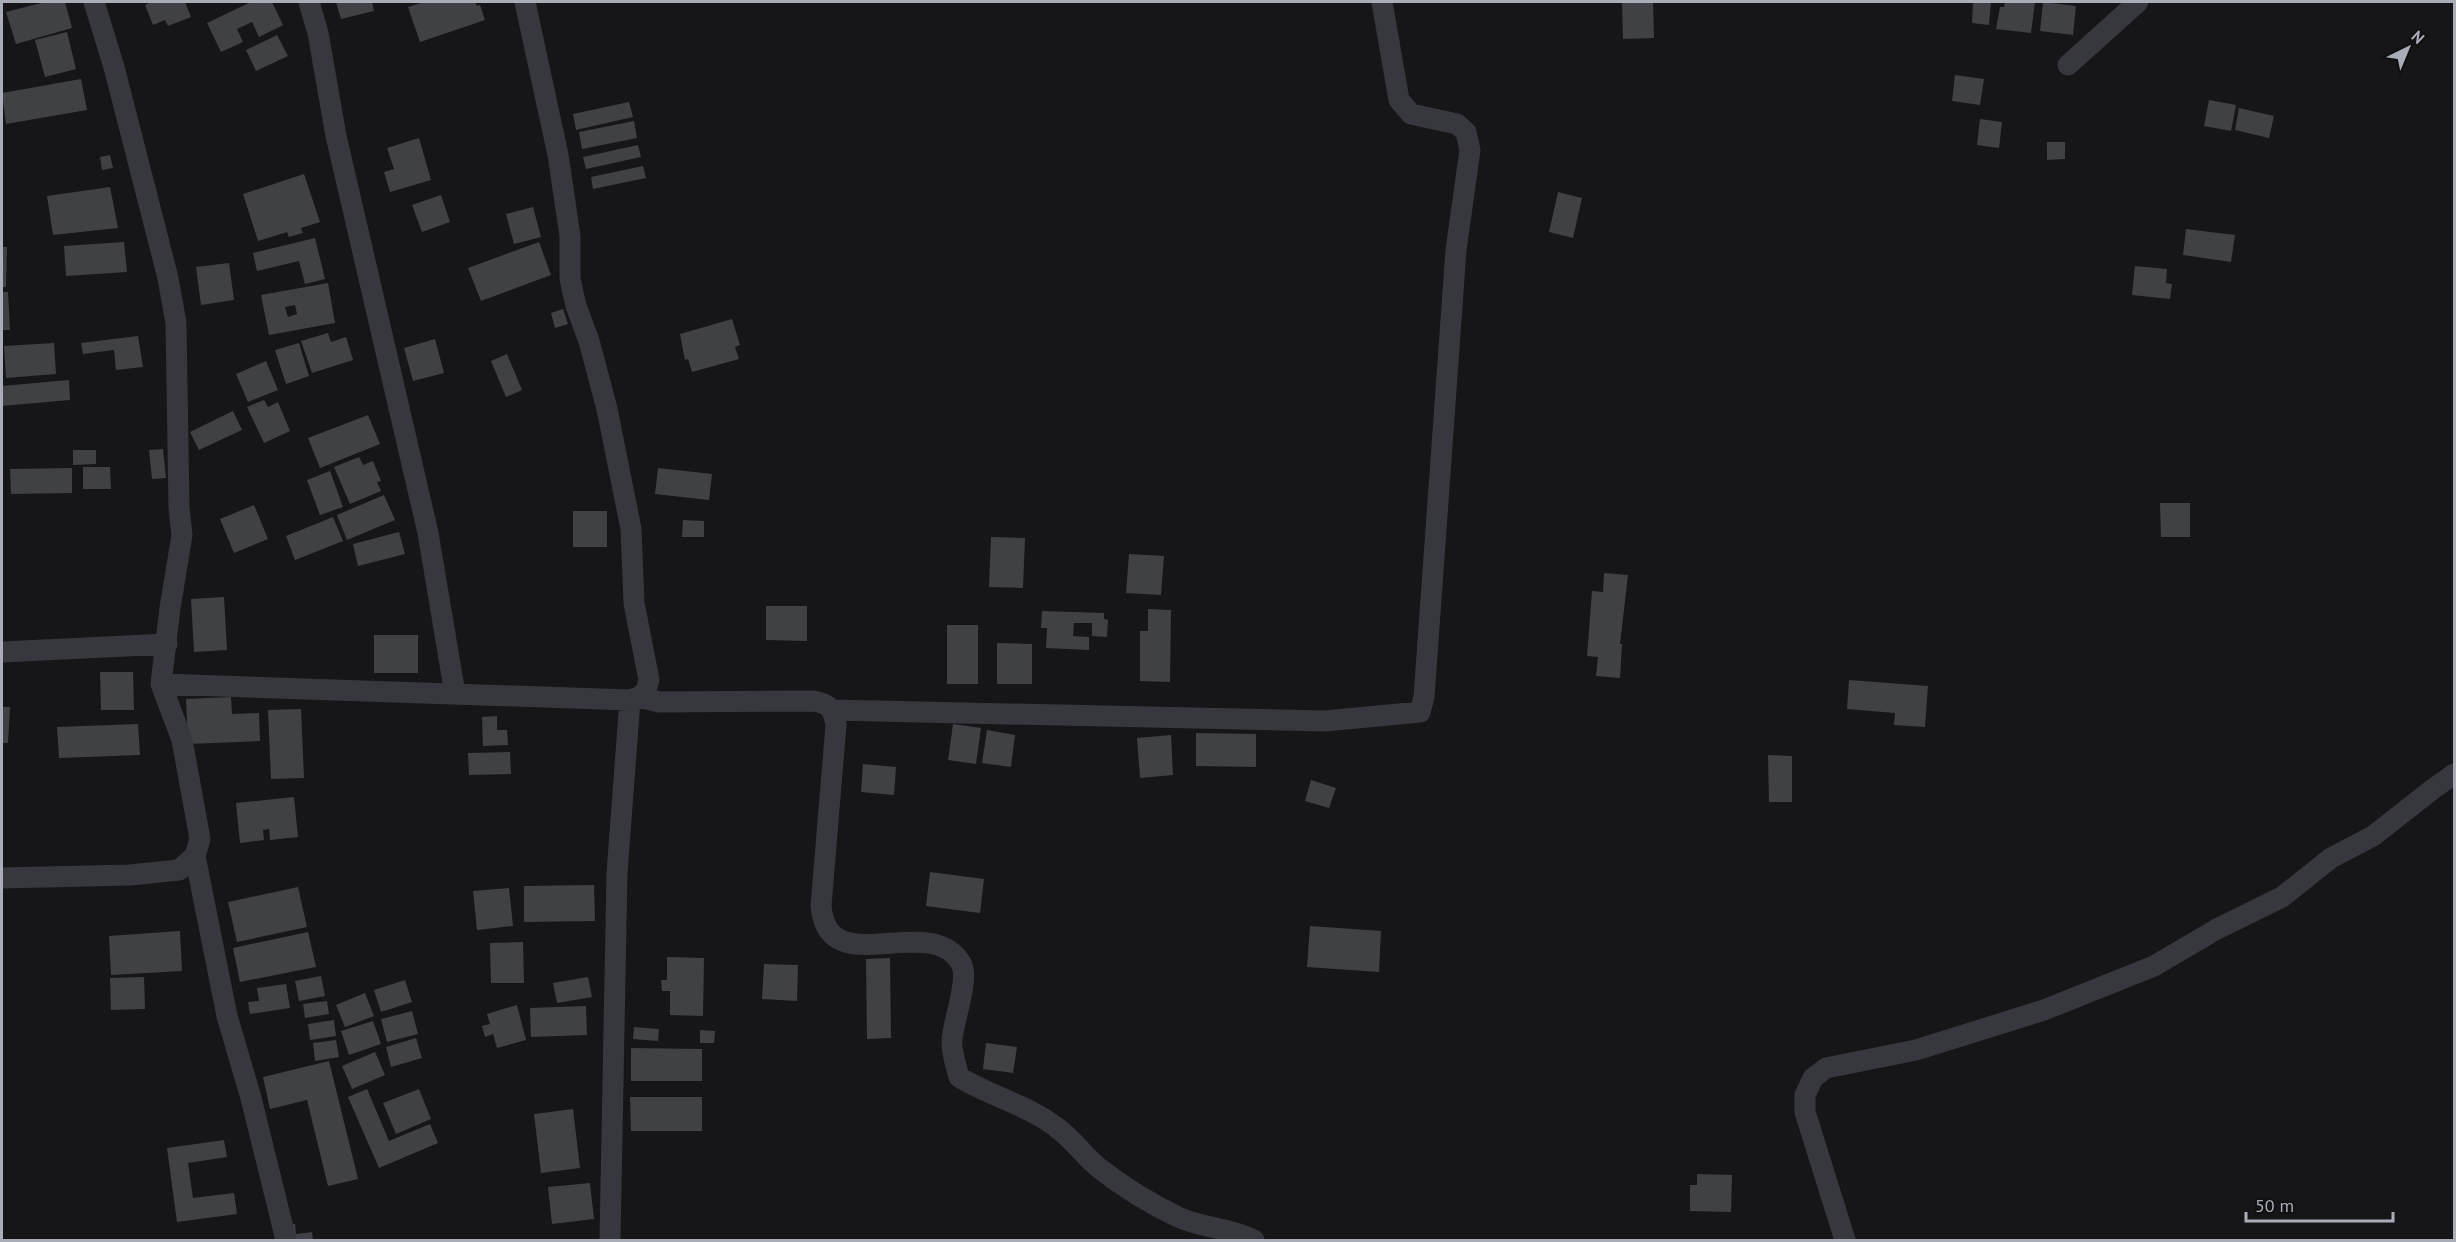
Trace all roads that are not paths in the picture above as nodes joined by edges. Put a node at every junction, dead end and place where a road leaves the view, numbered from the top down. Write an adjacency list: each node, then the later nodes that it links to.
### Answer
1 (94, 2): 7 (street)
2 (309, 2): 10 (street)
3 (525, 2): 11 (street)
4 (1382, 2): 12 (street)
5 (2138, 2): 6 (street)
6 (2068, 65)
7 (167, 644): 8 (street); 9 (street)
8 (2, 652)
9 (161, 684): 10 (street); 14 (street)
10 (455, 694): 11 (street)
11 (635, 698): 12 (street); 17 (street)
12 (833, 710): 18 (street)
13 (2454, 774): 19 (street)
14 (195, 856): 15 (street); 16 (street)
15 (2, 878)
16 (286, 1240)
17 (610, 1240)
18 (1254, 1240)
19 (1845, 1240)

